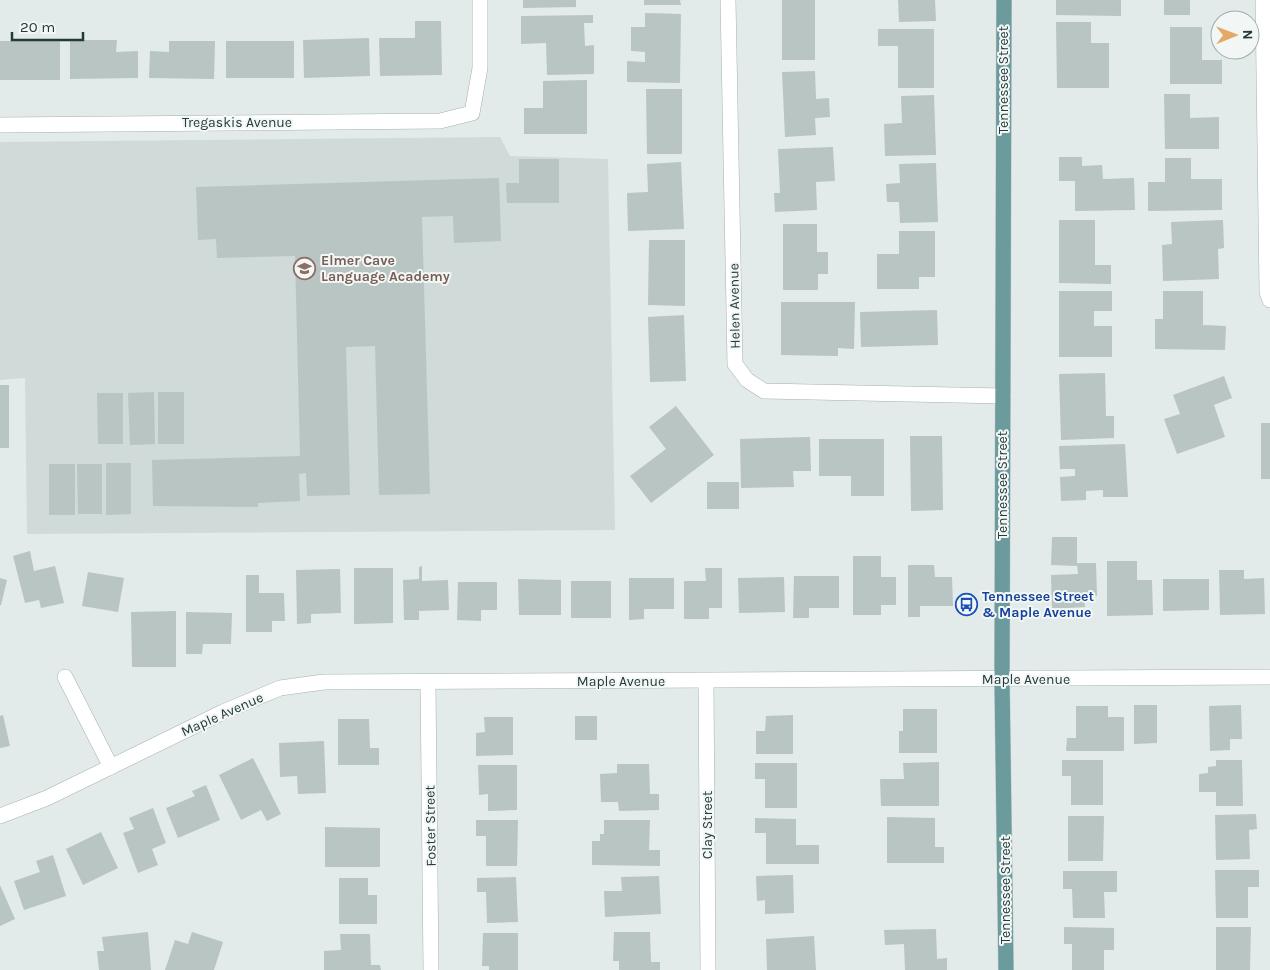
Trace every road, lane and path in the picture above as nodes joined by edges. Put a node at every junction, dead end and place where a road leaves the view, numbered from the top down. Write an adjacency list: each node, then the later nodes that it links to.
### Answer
1 (480, 0): 6 (street, Tregaskis Avenue)
2 (728, 0): 8 (street, Helen Avenue)
3 (1004, 0): 8 (main road, Tennessee Street)
4 (1262, 0): 5 (street)
5 (1267, 99): 7 (street)
6 (0, 125)
7 (1270, 300)
8 (1003, 396): 11 (main road, Tennessee Street)
9 (64, 677): 14 (street)
10 (1270, 678): 11 (street, Maple Avenue)
11 (1002, 679): 12 (street, Maple Avenue); 18 (main road, Tennessee Street)
12 (706, 681): 13 (street, Maple Avenue); 17 (street, Clay Street)
13 (428, 683): 14 (street, Maple Avenue); 16 (street, Foster Street)
14 (111, 767): 15 (street, Maple Avenue)
15 (0, 816)
16 (431, 970)
17 (708, 970)
18 (1006, 970)

